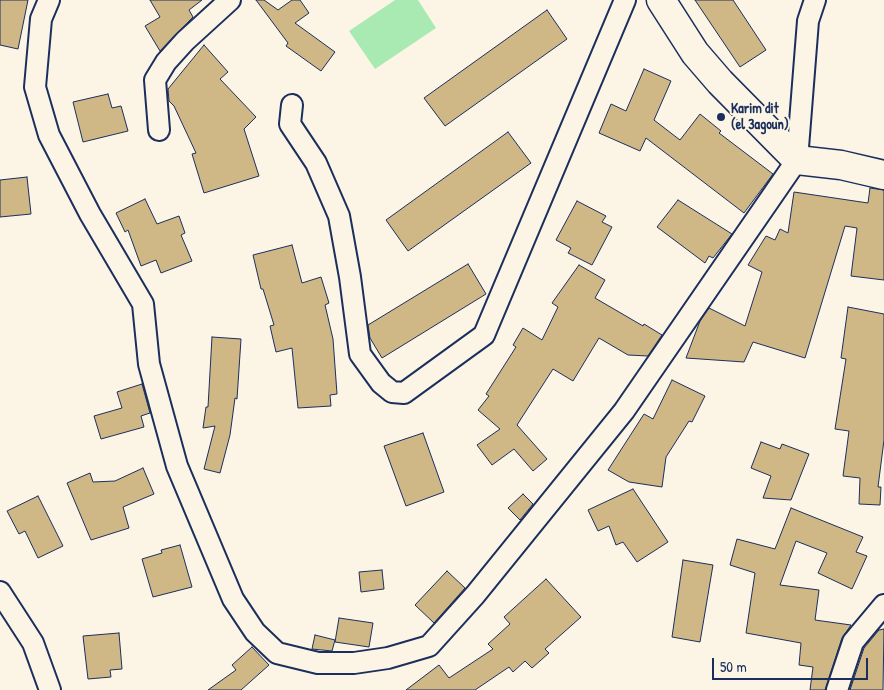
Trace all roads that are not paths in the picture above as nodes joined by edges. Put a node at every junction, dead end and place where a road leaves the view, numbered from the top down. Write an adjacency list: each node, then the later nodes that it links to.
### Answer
1 (49, 0): 8 (street)
2 (230, 0): 7 (street)
3 (625, 0): 6 (street)
4 (661, 0): 8 (street)
5 (809, 4): 8 (street)
6 (292, 105)
7 (159, 130)
8 (797, 160): 9 (street)
9 (884, 175)
10 (0, 592): 12 (street)
11 (884, 605): 13 (street)
12 (50, 690)
13 (837, 690)

